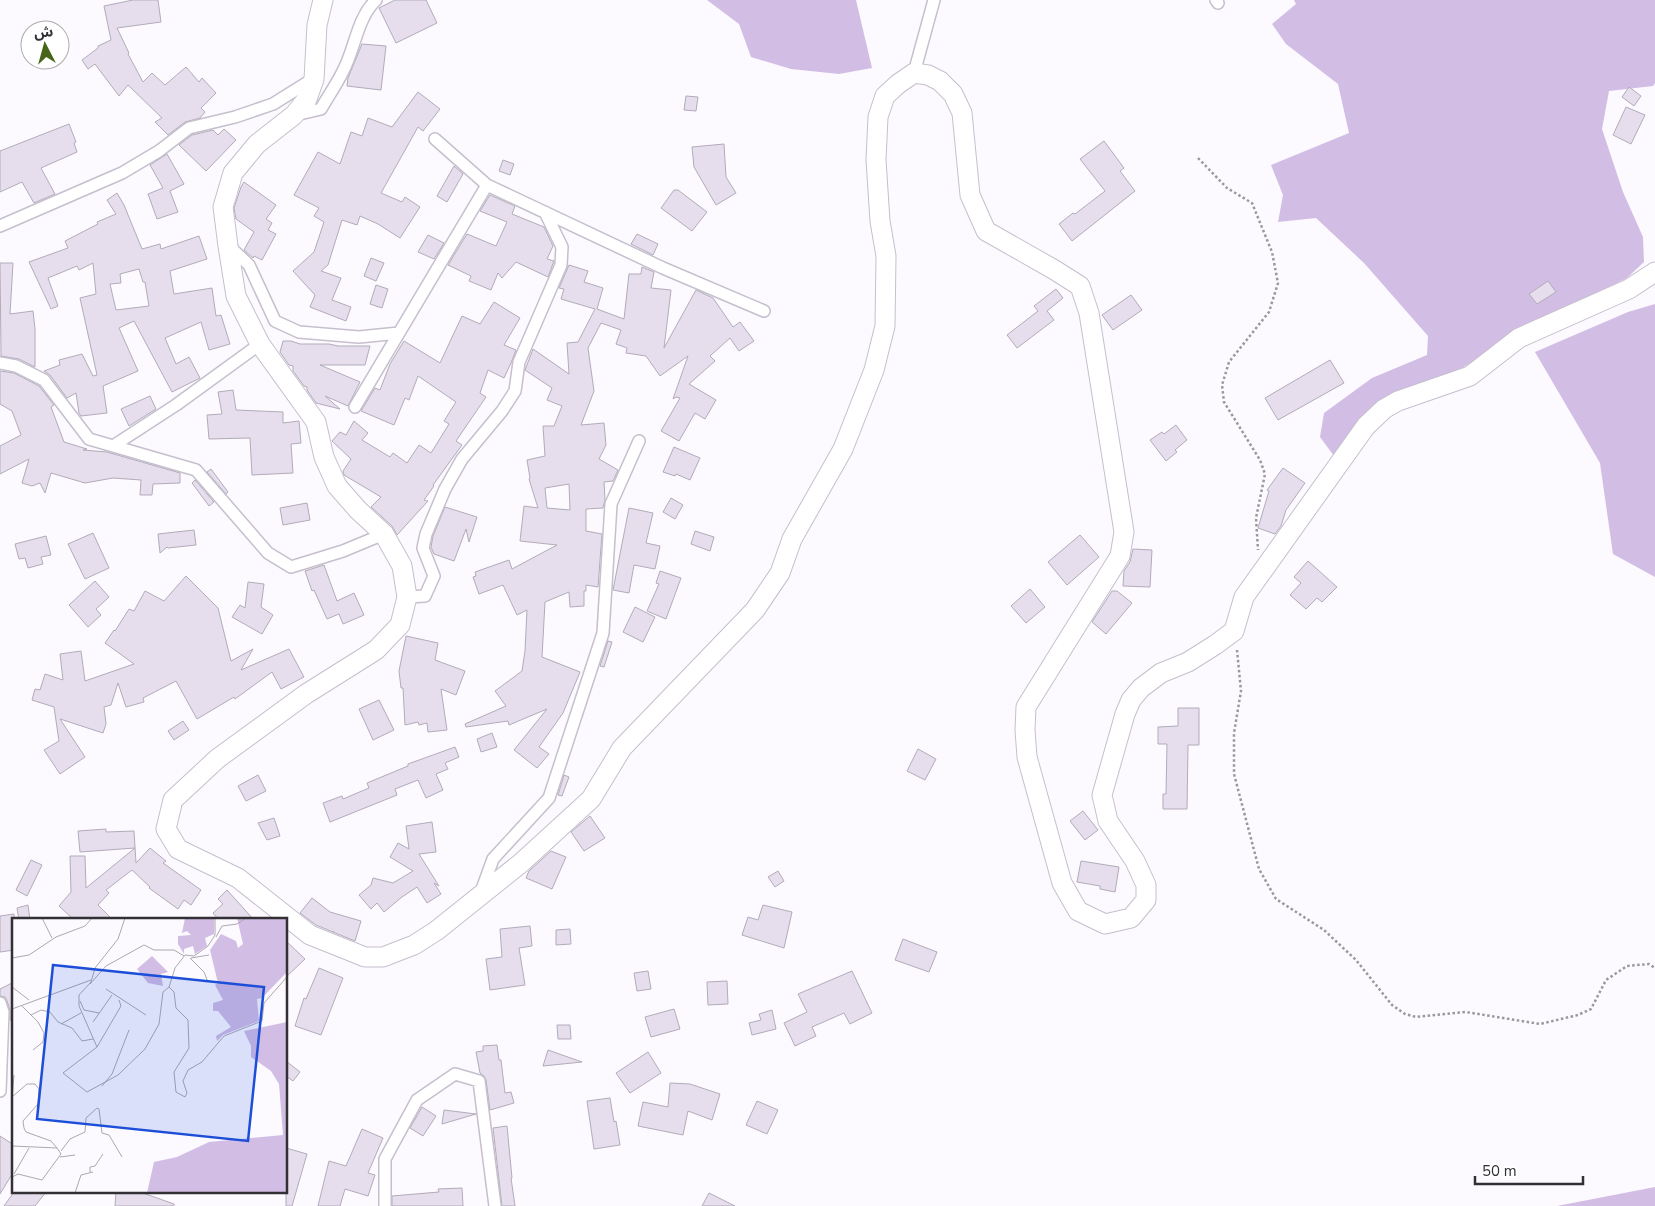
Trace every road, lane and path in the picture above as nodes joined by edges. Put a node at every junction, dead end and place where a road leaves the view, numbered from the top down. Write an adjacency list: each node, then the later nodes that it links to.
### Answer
1 (324, 0): 5 (main road)
2 (376, 0): 6 (street)
3 (934, 0): 4 (street)
4 (914, 73): 24 (main road); 25 (main road)
5 (314, 79): 6 (main road); 11 (street)
6 (294, 116): 12 (main road)
7 (434, 139): 9 (street)
8 (1198, 158): 22 (path)
9 (487, 185): 10 (street); 15 (street)
10 (544, 212): 14 (street); 23 (street)
11 (0, 226)
12 (228, 246): 15 (street); 16 (main road)
13 (1655, 272): 24 (main road)
14 (764, 311)
15 (399, 333): 18 (street)
16 (260, 344): 20 (street); 21 (main road)
17 (0, 363): 20 (street)
18 (355, 407)
19 (639, 442): 25 (street)
20 (113, 446): 21 (street)
21 (384, 534): 23 (main road)
22 (1256, 557)
23 (407, 598): 25 (main road)
24 (1234, 630): 26 (path)
25 (479, 896)
26 (1655, 968)
27 (0, 1003): 28 (street)
28 (0, 1091)
29 (385, 1206): 30 (street)
30 (494, 1206)

